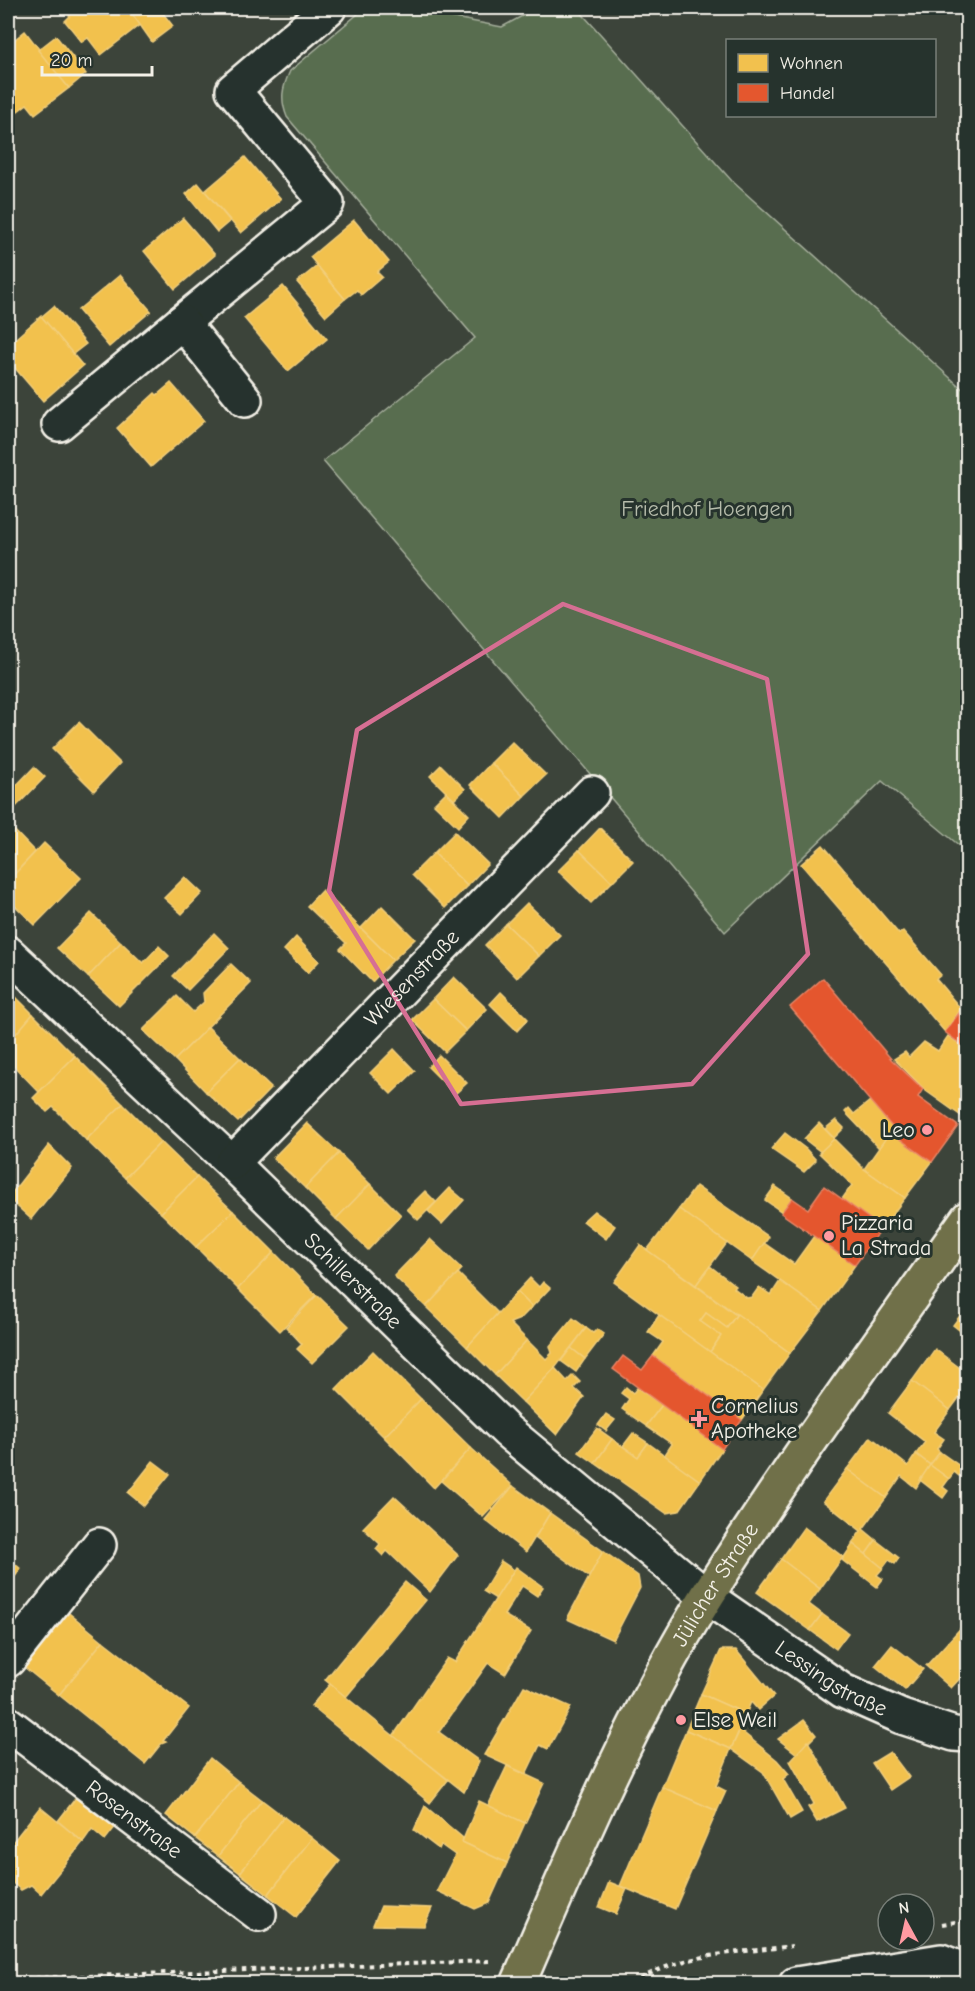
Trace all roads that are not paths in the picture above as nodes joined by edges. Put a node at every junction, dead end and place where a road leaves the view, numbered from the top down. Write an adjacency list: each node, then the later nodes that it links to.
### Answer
1 (329, 8): 2 (street)
2 (182, 322): 3 (street); 4 (street)
3 (245, 400)
4 (60, 424)
5 (592, 793): 7 (street, Wiesenstraße)
6 (8, 953): 7 (street, Schillerstraße)
7 (232, 1163): 10 (street, Schillerstraße)
8 (968, 1218): 10 (main road, Jülicher Straße)
9 (99, 1545): 11 (street)
10 (707, 1597): 13 (street, Lessingstraße); 15 (main road, Jülicher Straße)
11 (8, 1660)
12 (8, 1724): 14 (street, Rosenstraße)
13 (968, 1736)
14 (259, 1914)
15 (524, 1970)
16 (968, 1972): 17 (street)
17 (796, 1983)

